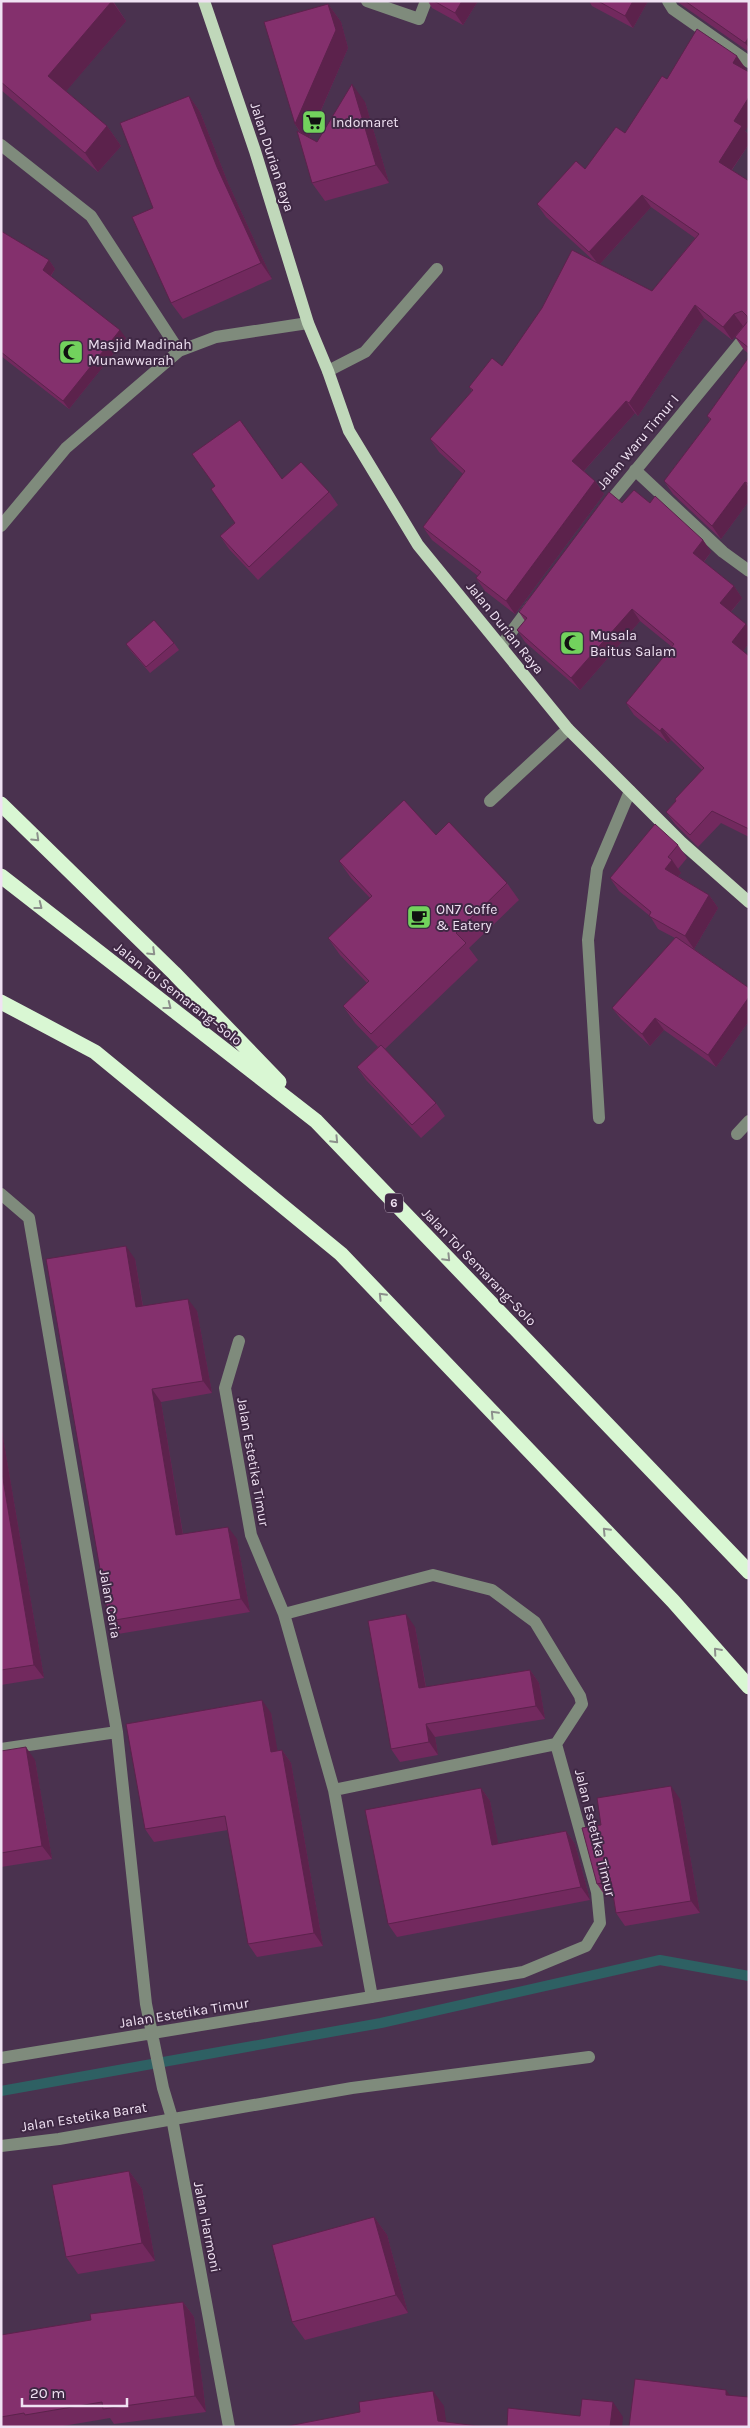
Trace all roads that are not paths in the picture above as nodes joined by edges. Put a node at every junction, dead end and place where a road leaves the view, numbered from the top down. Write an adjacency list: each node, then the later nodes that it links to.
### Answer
1 (204, 1): 8 (main road, Jalan Durian Raya)
2 (426, 1): 4 (street)
3 (668, 1): 5 (street)
4 (371, 2)
5 (749, 62)
6 (1, 145): 10 (street)
7 (437, 269): 11 (street)
8 (308, 323): 10 (street); 11 (main road, Jalan Durian Raya)
9 (749, 332): 12 (street, Jalan Waru Timur I)
10 (180, 351): 14 (street)
11 (328, 371): 17 (main road, Jalan Durian Raya)
12 (635, 470): 13 (street, Jalan Waru Timur I); 15 (street)
13 (597, 517)
14 (1, 526)
15 (749, 571)
16 (540, 593): 17 (street)
17 (501, 646): 18 (main road, Jalan Durian Raya)
18 (568, 729): 19 (main road, Jalan Durian Raya); 20 (street)
19 (630, 791): 23 (main road, Jalan Durian Raya); 25 (street)
20 (490, 801)
21 (1, 804): 26 (highway, one-way to 26)
22 (1, 876): 26 (highway, Jalan Tol Semarang–Solo / 6, one-way to 26)
23 (749, 902)
24 (1, 1002): 33 (highway, one-way to 24)
25 (599, 1118)
26 (316, 1121): 31 (highway, Jalan Tol Semarang–Solo / 6, one-way to 31)
27 (749, 1121): 28 (street)
28 (737, 1134)
29 (1, 1194): 34 (street, Jalan Ceria)
30 (239, 1341): 32 (street, Jalan Estetika Timur)
31 (749, 1572)
32 (284, 1614): 35 (street); 37 (street, Jalan Estetika Timur)
33 (749, 1687)
34 (117, 1732): 36 (street); 39 (street, Jalan Ceria)
35 (556, 1744): 37 (street); 38 (street, Jalan Estetika Timur)
36 (1, 1749)
37 (334, 1790): 38 (street, Jalan Estetika Timur)
38 (372, 1997): 39 (street, Jalan Estetika Timur)
39 (154, 2038): 41 (street, Jalan Estetika Timur); 42 (street, Jalan Harmoni)
40 (590, 2057): 42 (street, Jalan Estetika Barat)
41 (1, 2058)
42 (172, 2118): 43 (street, Jalan Estetika Barat); 44 (street, Jalan Harmoni)
43 (1, 2146)
44 (229, 2427)

